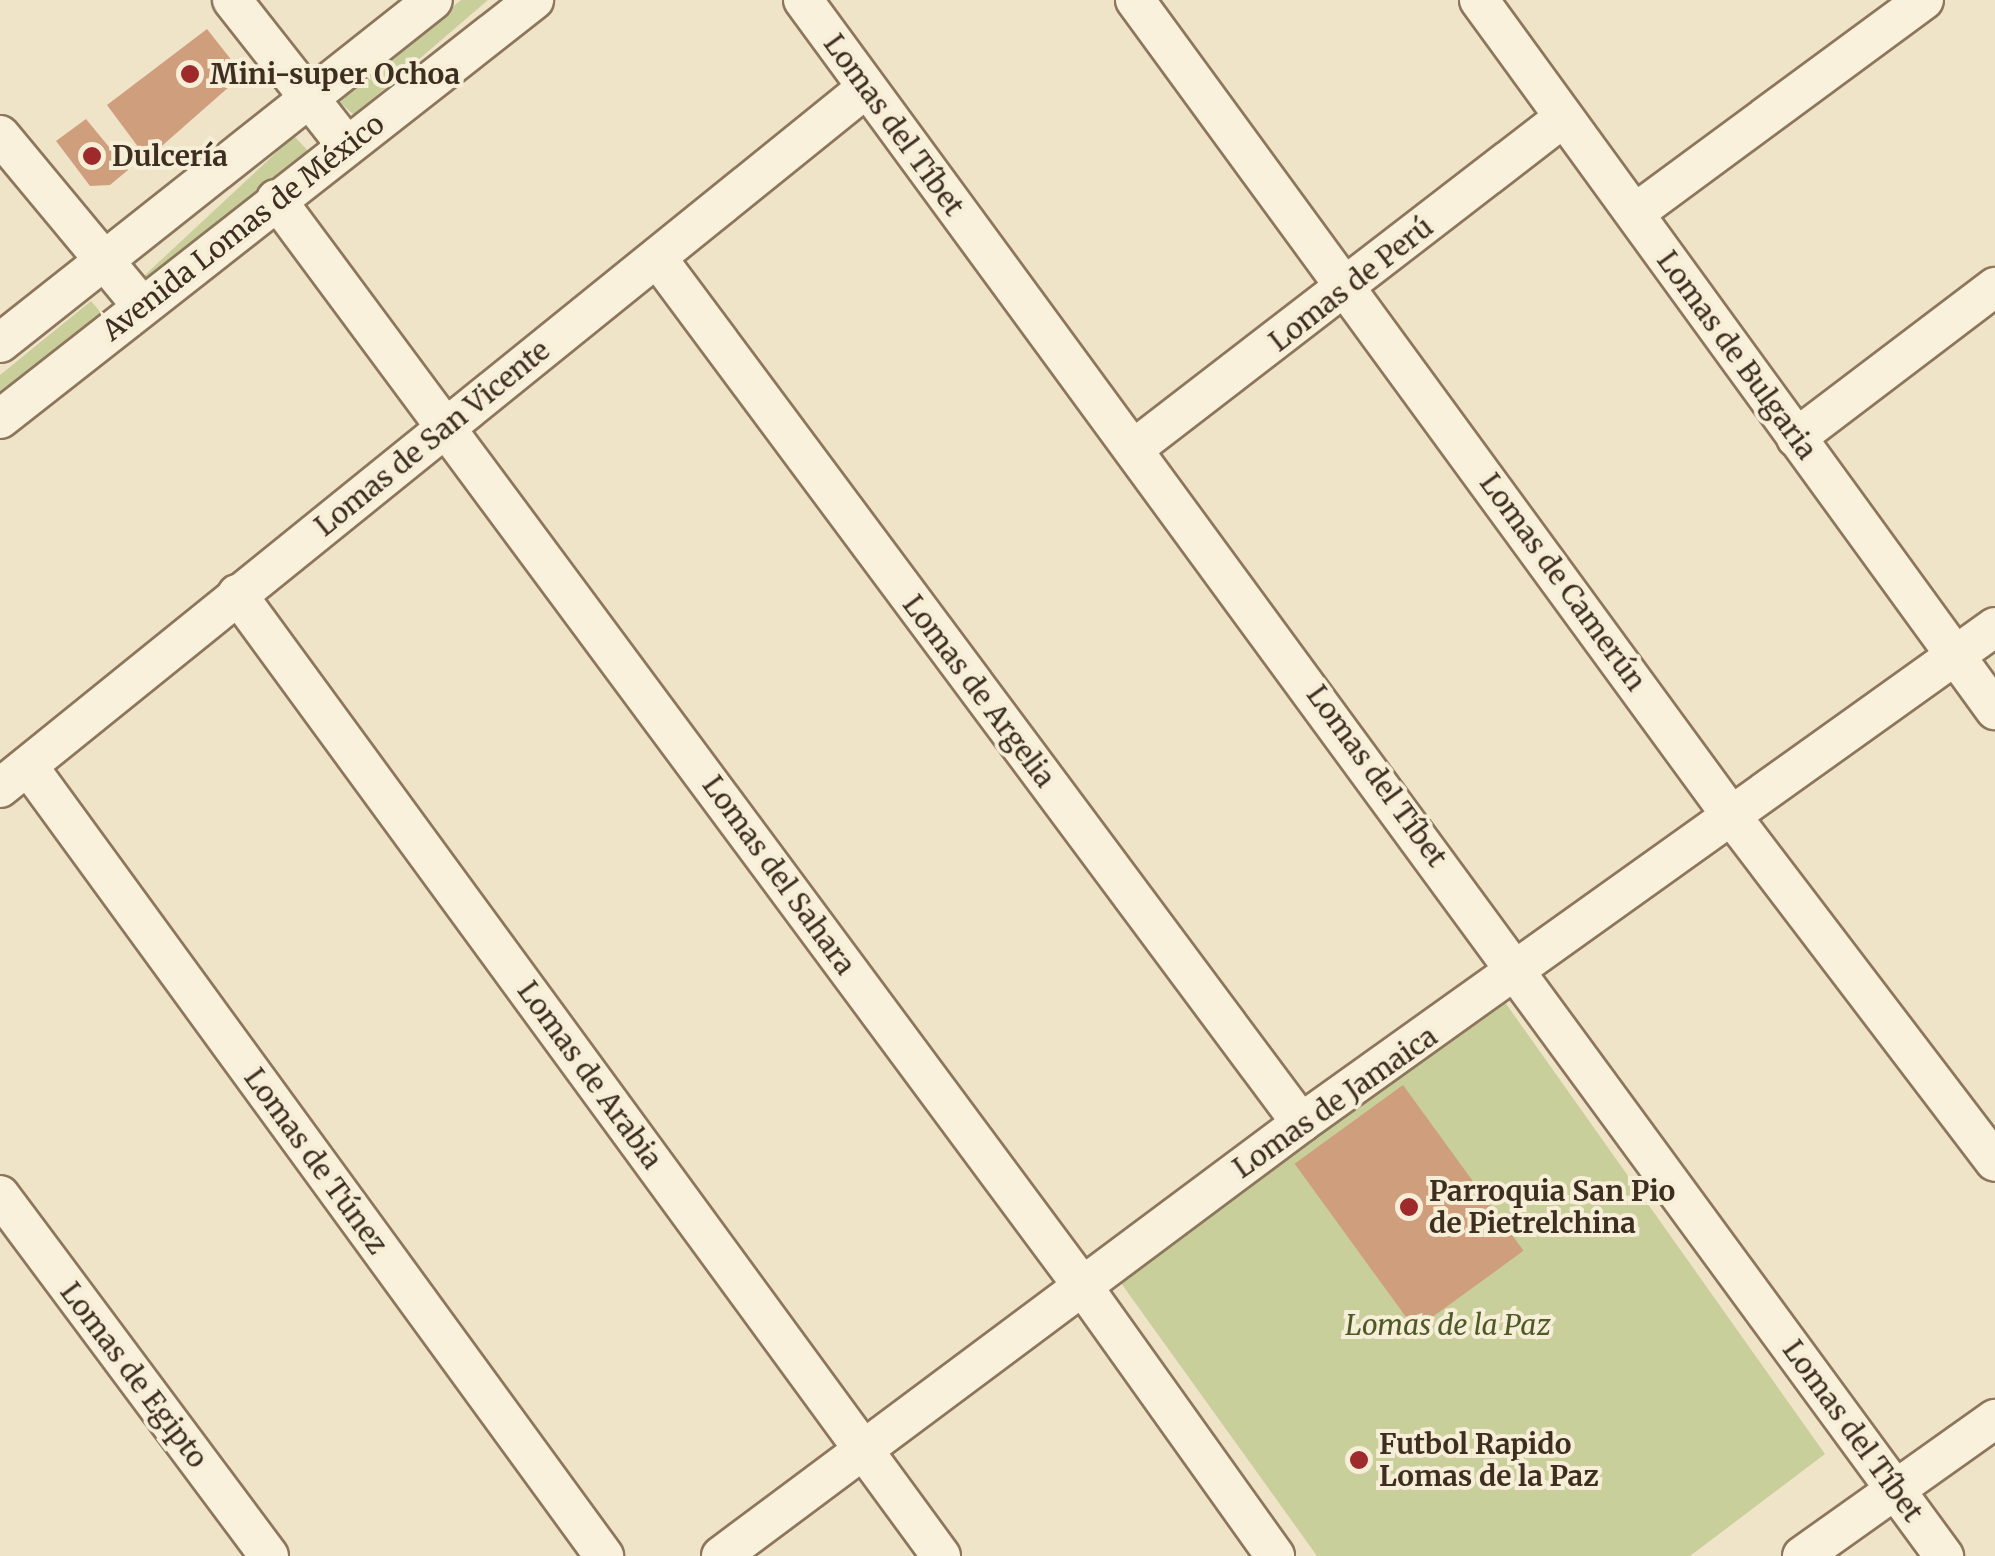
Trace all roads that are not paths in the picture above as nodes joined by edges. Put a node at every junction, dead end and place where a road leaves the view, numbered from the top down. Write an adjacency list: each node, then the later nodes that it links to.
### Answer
1 (232, 0): 9 (street)
2 (433, 0): 9 (street, Avenida Lomas de México)
3 (534, 0): 12 (street, Avenida Lomas de México)
4 (803, 0): 8 (street, Lomas del Tíbet)
5 (1135, 0): 17 (street, Lomas de Camerún)
6 (1479, 0): 10 (street, Lomas de Bulgaria)
7 (1924, 0): 14 (street)
8 (865, 89): 15 (street, Lomas de San Vicente); 24 (street, Lomas del Tíbet)
9 (313, 99): 12 (street); 16 (street, Avenida Lomas de México)
10 (1563, 118): 14 (street, Lomas de Bulgaria); 17 (street, Lomas de Perú)
11 (0, 135): 16 (street)
12 (346, 145): 13 (street, Avenida Lomas de México)
13 (276, 199): 19 (street, Avenida Lomas de México); 22 (street, Lomas del Sahara)
14 (1635, 213): 23 (street, Lomas de Bulgaria)
15 (658, 259): 22 (street, Lomas de San Vicente); 32 (street, Lomas de Argelia)
16 (102, 260): 19 (street); 20 (street, Avenida Lomas de México)
17 (1350, 286): 24 (street, Lomas de Perú); 30 (street, Lomas de Camerún)
18 (1995, 287): 23 (street)
19 (142, 306): 21 (street, Avenida Lomas de México)
20 (0, 343)
21 (0, 419)
22 (447, 424): 25 (street, Lomas de San Vicente); 35 (street, Lomas del Sahara)
23 (1796, 438): 27 (street, Lomas de Bulgaria)
24 (1136, 447): 31 (street, Lomas del Tíbet)
25 (238, 594): 29 (street, Lomas de San Vicente); 37 (street, Lomas de Arabia)
26 (1995, 627): 27 (street, Lomas de Jamaica)
27 (1956, 658): 28 (street, Lomas de Bulgaria); 30 (street, Lomas de Jamaica)
28 (1995, 710)
29 (14, 777): 40 (street, Lomas de Túnez)
30 (1732, 818): 31 (street, Lomas de Jamaica); 33 (street, Lomas de Camerún)
31 (1521, 972): 32 (street, Lomas de Jamaica); 38 (street, Lomas del Tíbet)
32 (1301, 1123): 35 (street, Lomas de Jamaica)
33 (1995, 1162)
34 (0, 1195): 39 (street, Lomas de Egipto)
35 (1084, 1288): 37 (street, Lomas de Jamaica); 43 (street, Lomas del Sahara)
36 (1995, 1419): 38 (street)
37 (866, 1450): 41 (street, Lomas de Jamaica); 42 (street, Lomas de Arabia)
38 (1894, 1488): 44 (street); 45 (street, Lomas del Tíbet)
39 (269, 1556)
40 (604, 1556)
41 (720, 1556)
42 (942, 1556)
43 (1274, 1556)
44 (1802, 1556)
45 (1944, 1556)

